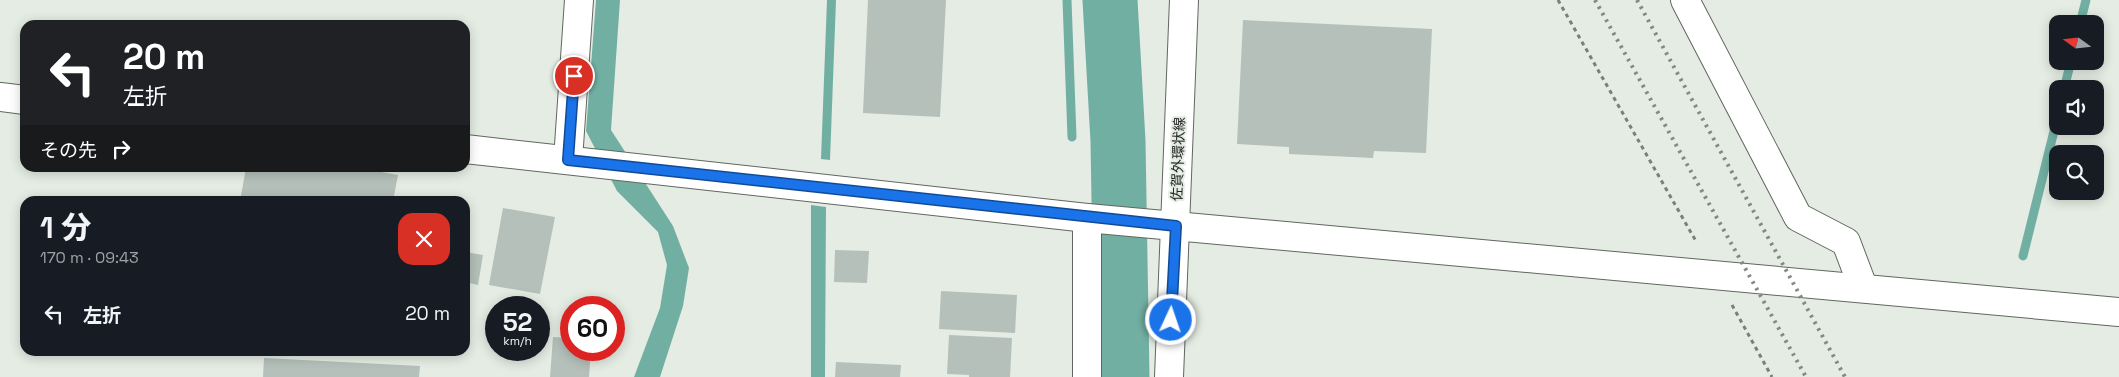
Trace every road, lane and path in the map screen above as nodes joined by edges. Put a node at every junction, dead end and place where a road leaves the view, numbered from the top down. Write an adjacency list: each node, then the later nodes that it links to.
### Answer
1 (579, 0): 8 (street)
2 (1184, 0): 10 (street, 佐賀外環状線)
3 (1558, 0): 11 (path)
4 (1685, 0): 12 (street)
5 (0, 97): 6 (street)
6 (20, 99)
7 (470, 150): 8 (street)
8 (580, 162): 9 (street)
9 (1087, 218): 10 (street); 14 (street)
10 (1176, 226): 11 (street); 15 (street, 佐賀外環状線)
11 (1715, 274): 12 (street); 16 (path)
12 (1863, 287): 13 (street)
13 (2119, 312)
14 (1087, 377)
15 (1168, 377)
16 (1772, 377)

